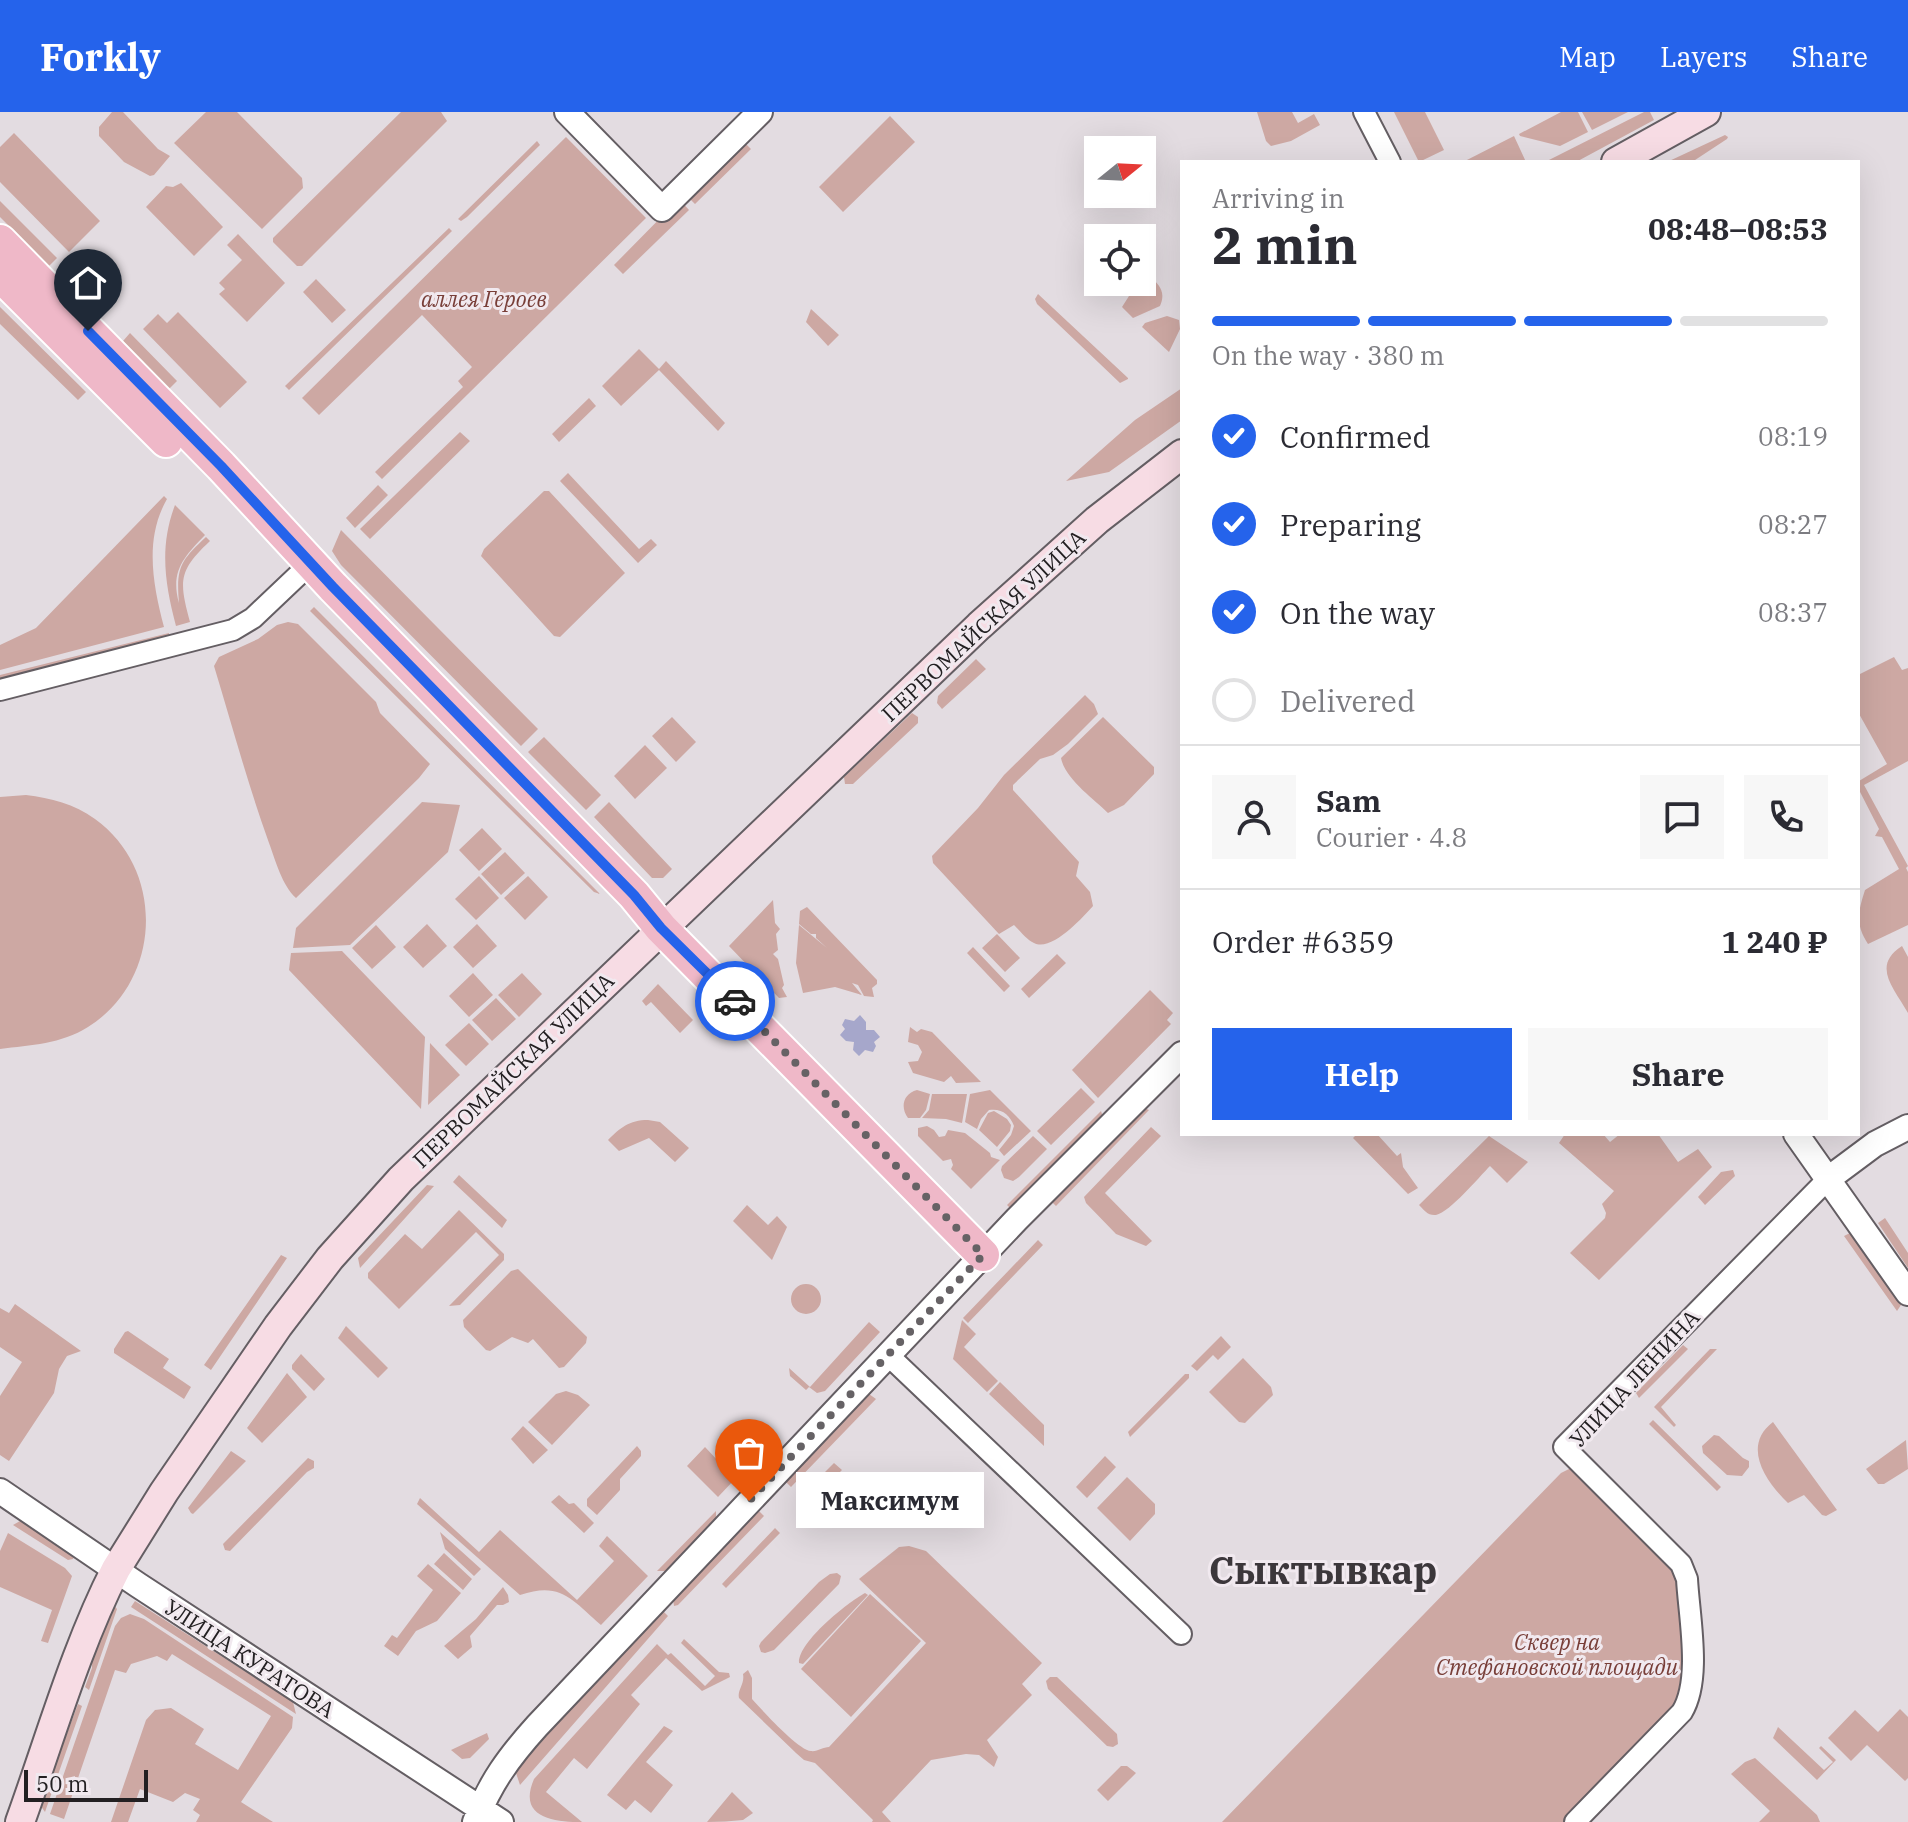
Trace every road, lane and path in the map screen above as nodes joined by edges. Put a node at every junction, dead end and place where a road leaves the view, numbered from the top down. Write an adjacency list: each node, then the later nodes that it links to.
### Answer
1 (567, 112): 2 (street)
2 (760, 112)
3 (1364, 112): 5 (street)
4 (1706, 112): 6 (main road)
5 (1389, 160)
6 (1620, 160)
7 (0, 241): 10 (main road)
8 (0, 275): 10 (main road)
9 (1180, 456): 12 (main road, ПЕРВОМАЙСКАЯ УЛИЦА)
10 (305, 569): 11 (street); 12 (main road)
11 (0, 690)
12 (661, 928): 17 (main road); 21 (main road, ПЕРВОМАЙСКАЯ УЛИЦА)
13 (1180, 1056): 17 (street)
14 (1908, 1127): 16 (street, УЛИЦА ЛЕНИНА)
15 (1797, 1136): 16 (street)
16 (1828, 1179): 18 (street); 26 (street, УЛИЦА ЛЕНИНА)
17 (983, 1255): 19 (street)
18 (1908, 1293)
19 (889, 1356): 22 (street); 23 (street)
20 (0, 1491): 21 (street, УЛИЦА КУРАТОВА)
21 (116, 1569): 23 (street, УЛИЦА КУРАТОВА); 24 (main road, ПЕРВОМАЙСКАЯ УЛИЦА)
22 (1181, 1634)
23 (477, 1815): 25 (street, УЛИЦА КУРАТОВА)
24 (20, 1822)
25 (501, 1822)
26 (1575, 1822)

